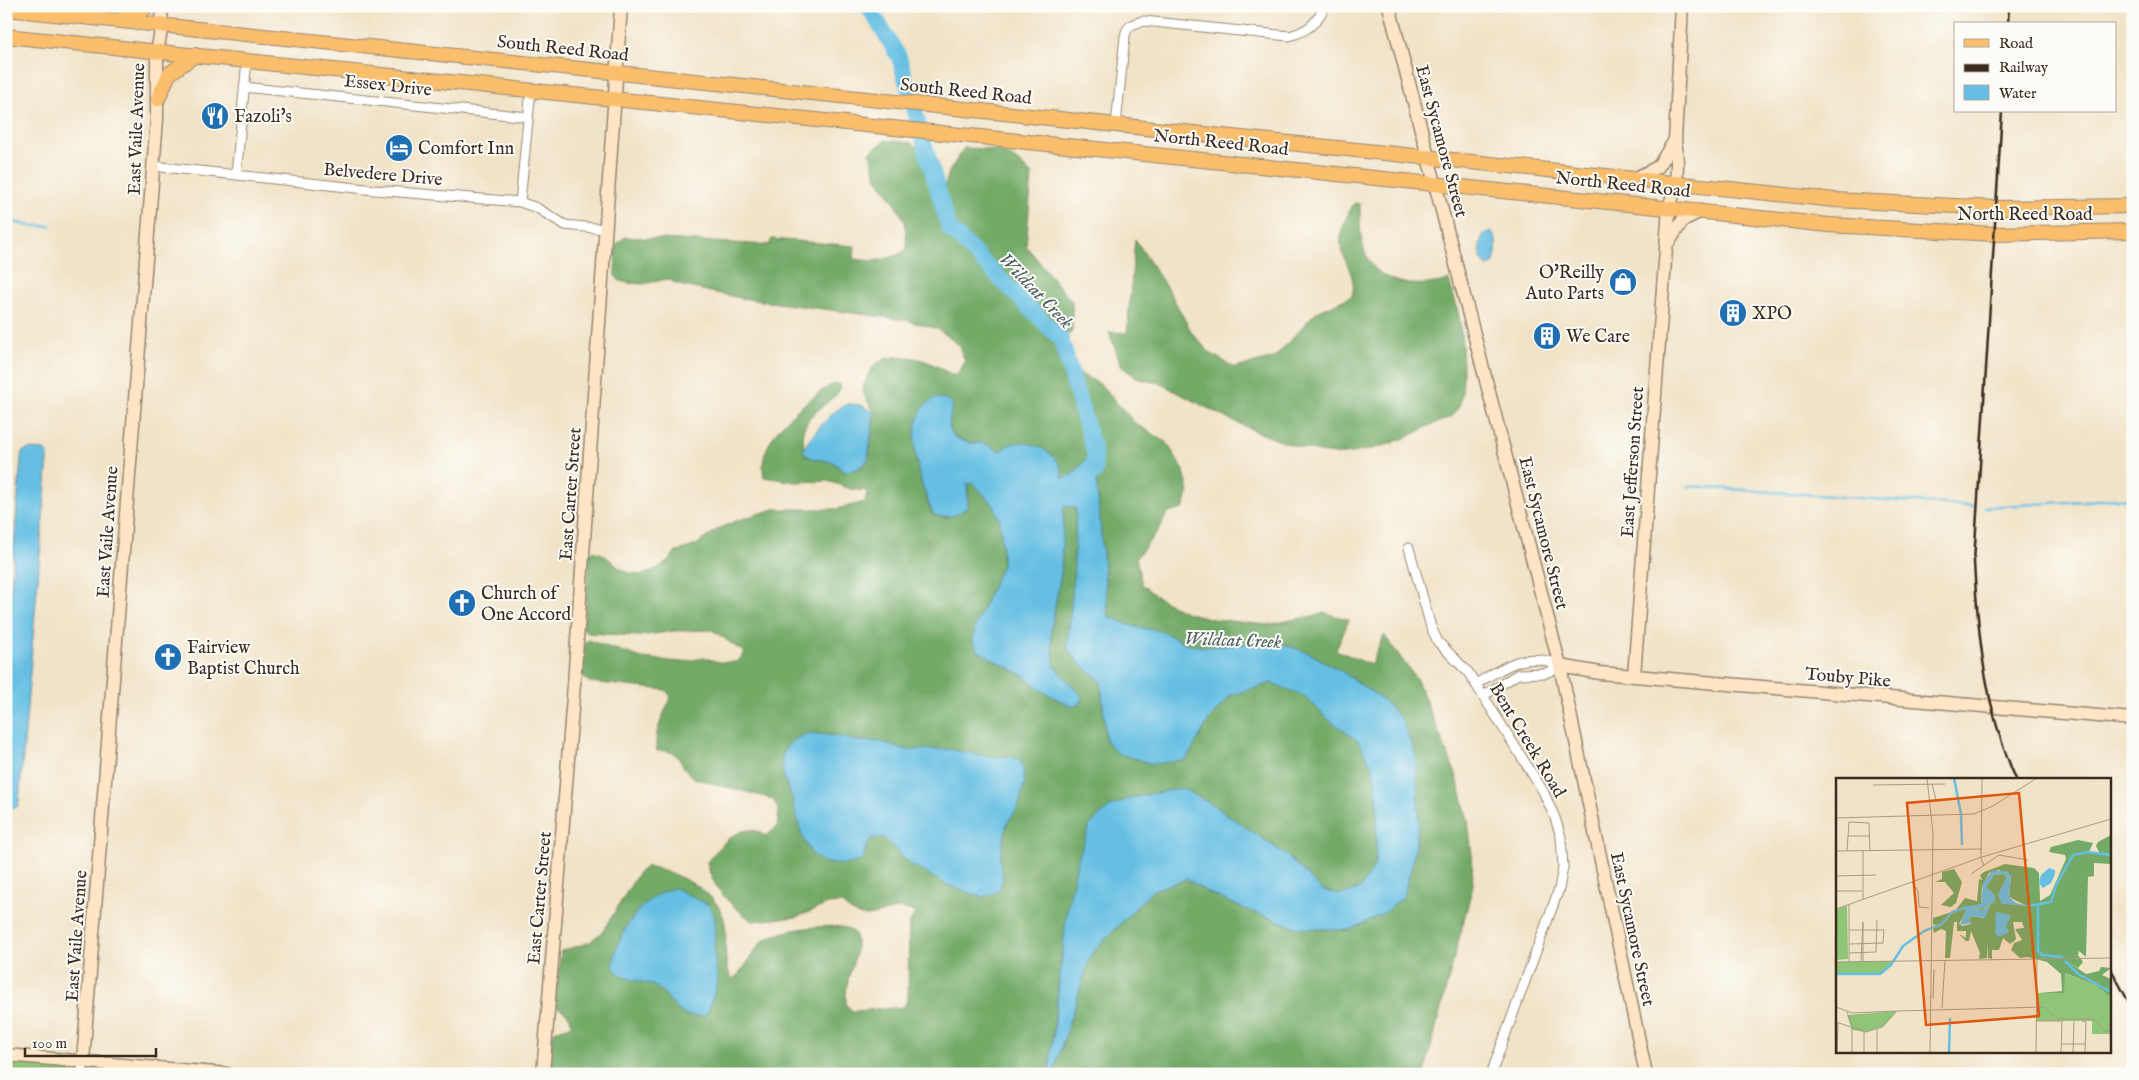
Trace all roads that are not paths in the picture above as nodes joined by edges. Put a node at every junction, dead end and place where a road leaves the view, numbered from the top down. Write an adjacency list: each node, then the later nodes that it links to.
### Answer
1 (148, 6): 8 (main road)
2 (161, 6): 9 (street, East Vaile Avenue)
3 (621, 6): 14 (street, East Carter Street)
4 (1325, 6): 20 (street)
5 (1389, 6): 22 (street, East Sycamore Street)
6 (1682, 6): 21 (street, East Jefferson Street)
7 (6, 9): 8 (main road, South Reed Road)
8 (109, 20): 9 (main road, South Reed Road)
9 (162, 26): 11 (street, East Vaile Avenue); 14 (main road, South Reed Road)
10 (6, 36): 11 (main road)
11 (157, 51): 12 (main road); 18 (street, East Vaile Avenue)
12 (195, 55): 13 (main road); 18 (main road)
13 (247, 60): 15 (street); 16 (main road)
14 (616, 72): 17 (street, East Carter Street); 20 (main road, South Reed Road)
15 (244, 87): 19 (street, Essex Drive); 24 (street)
16 (531, 89): 17 (main road); 19 (street)
17 (614, 98): 26 (main road, North Reed Road); 32 (street, East Carter Street)
18 (158, 99): 23 (street, East Vaile Avenue)
19 (528, 117): 28 (street)
20 (1116, 125): 22 (main road, North Reed Road)
21 (1675, 140): 25 (street, East Jefferson Street); 27 (street, East Jefferson Street)
22 (1429, 159): 25 (main road, North Reed Road); 26 (street, East Sycamore Street)
23 (153, 166): 24 (street, Belvedere Drive); 42 (street, East Vaile Avenue)
24 (236, 175): 28 (street, Belvedere Drive)
25 (1634, 179): 27 (main road, North Reed Road)
26 (1436, 183): 30 (main road, North Reed Road); 36 (street, East Sycamore Street)
27 (1677, 183): 29 (main road, North Reed Road); 30 (street, East Jefferson Street)
28 (520, 202): 32 (street, Belvedere Drive)
29 (2133, 206)
30 (1669, 208): 31 (main road, North Reed Road); 34 (street, East Jefferson Street)
31 (1701, 211): 33 (main road, North Reed Road); 34 (street, East Jefferson Street)
32 (605, 229): 44 (street, East Carter Street)
33 (2133, 231)
34 (1665, 250): 37 (street, East Jefferson Street)
35 (1409, 548): 38 (street, Bent Creek Road)
36 (1560, 666): 37 (street, Touby Pike); 38 (street, Touby Pike); 39 (street, Touby Pike); 46 (street, East Sycamore Street)
37 (1634, 676): 40 (street, Touby Pike)
38 (1476, 684): 39 (street, Bent Creek Road)
39 (1483, 696): 45 (street, Bent Creek Road)
40 (2133, 719)
41 (6, 1055): 42 (street)
42 (83, 1068): 43 (street)
43 (227, 1074)
44 (543, 1074)
45 (1491, 1074)
46 (1646, 1074)

